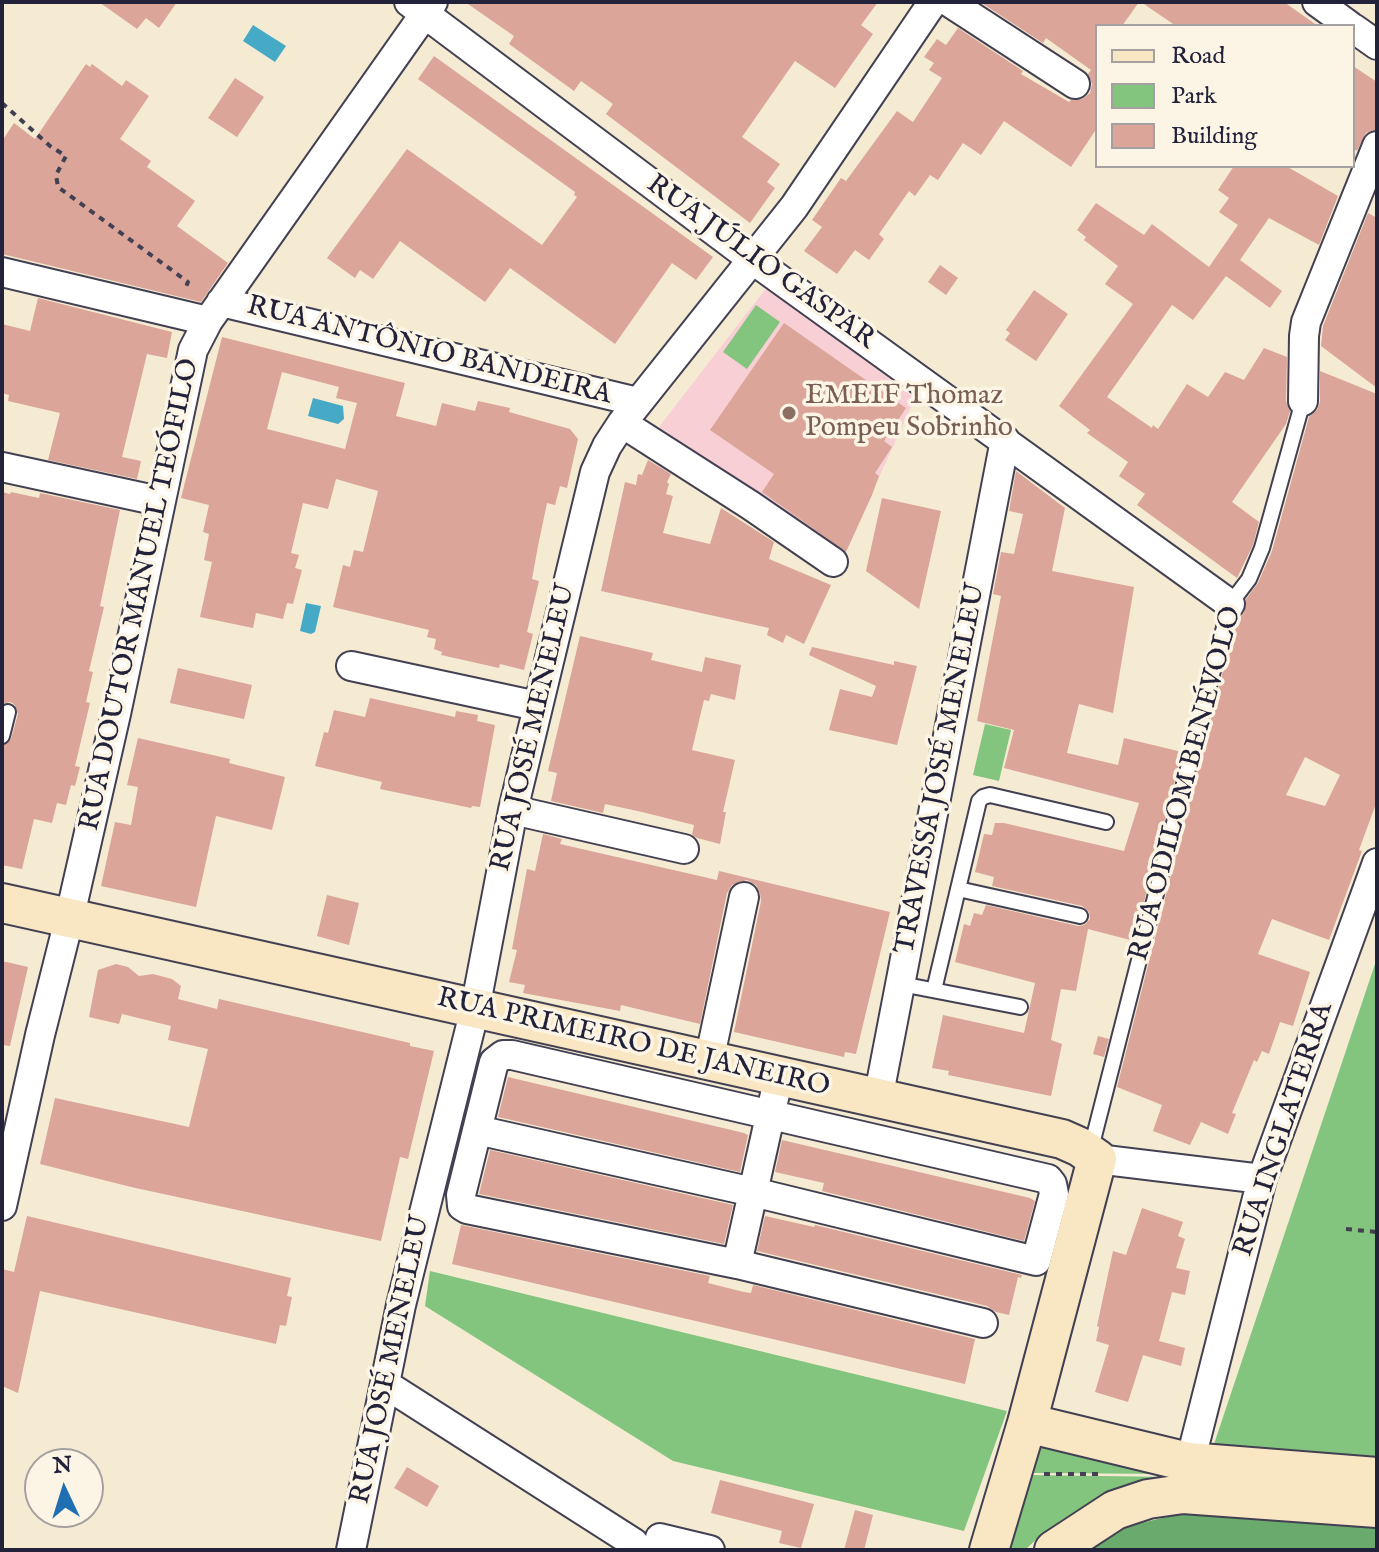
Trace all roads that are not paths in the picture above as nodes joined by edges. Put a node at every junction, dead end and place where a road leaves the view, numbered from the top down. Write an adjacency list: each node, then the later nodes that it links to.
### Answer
1 (933, 2): 10 (street, RUA JOSÉ MENELEU)
2 (949, 2): 8 (street)
3 (1317, 2): 5 (street)
4 (422, 6): 10 (street, RUA JÚLIO GASPAR); 12 (street, RUA DOUTOR MANUEL TEÓFILO)
5 (1348, 24)
6 (1355, 29): 7 (street)
7 (1377, 45)
8 (1075, 84)
9 (1377, 146): 13 (street, RUA ODILOM BENÉVOLO)
10 (753, 260): 14 (street, RUA JOSÉ MENELEU); 15 (street, RUA JÚLIO GASPAR)
11 (2, 272): 12 (street, RUA ANTÔNIO BANDEIRA)
12 (214, 312): 14 (street, RUA ANTÔNIO BANDEIRA); 17 (street, RUA DOUTOR MANUEL TEÓFILO)
13 (1303, 401): 19 (lane, RUA ODILOM BENÉVOLO)
14 (630, 412): 18 (street, RUA ANTÔNIO BANDEIRA); 21 (street, RUA JOSÉ MENELEU)
15 (1005, 440): 19 (street, RUA JÚLIO GASPAR); 33 (street, TRAVESSA JOSÉ MENELEU)
16 (2, 467): 17 (street)
17 (159, 501): 32 (street, RUA DOUTOR MANUEL TEÓFILO)
18 (833, 562)
19 (1230, 604): 42 (lane, RUA ODILOM BENÉVOLO)
20 (351, 666): 21 (street)
21 (537, 706): 24 (street, RUA JOSÉ MENELEU)
22 (8, 712): 23 (lane)
23 (2, 736)
24 (513, 810): 26 (street); 36 (street, RUA JOSÉ MENELEU)
25 (1106, 822): 28 (lane)
26 (684, 849)
27 (1377, 863): 43 (street, RUA INGLATERRA)
28 (958, 889): 31 (lane); 34 (lane)
29 (744, 897): 37 (street)
30 (2, 903): 32 (street, RUA PRIMEIRO DE JANEIRO)
31 (1080, 916)
32 (69, 920): 36 (street, RUA PRIMEIRO DE JANEIRO); 45 (street, RUA DOUTOR MANUEL TEÓFILO)
33 (901, 984): 34 (lane); 39 (street, TRAVESSA JOSÉ MENELEU)
34 (934, 990): 35 (lane)
35 (1020, 1007)
36 (475, 1009): 37 (street, RUA PRIMEIRO DE JANEIRO); 48 (street, RUA JOSÉ MENELEU)
37 (709, 1061): 38 (street, RUA PRIMEIRO DE JANEIRO)
38 (779, 1076): 39 (street, RUA PRIMEIRO DE JANEIRO); 40 (street)
39 (878, 1099): 42 (street, RUA PRIMEIRO DE JANEIRO)
40 (770, 1116): 41 (street); 44 (street); 44 (street)
41 (477, 1130): 44 (street); 46 (street)
42 (1093, 1156): 43 (street, RUA PRIMEIRO DE JANEIRO); 49 (street, RUA ODILOM BENÉVOLO)
43 (1262, 1179): 51 (street, RUA INGLATERRA)
44 (753, 1192): 46 (street)
45 (2, 1206)
46 (737, 1264): 47 (street)
47 (983, 1323)
48 (385, 1384): 53 (street); 54 (street, RUA JOSÉ MENELEU)
49 (1027, 1423): 51 (street); 56 (street, RUA ODILOM BENÉVOLO)
50 (1377, 1477): 51 (street)
51 (1186, 1478): 52 (street); 57 (street)
52 (1377, 1508)
53 (649, 1544): 55 (street)
54 (351, 1550)
55 (710, 1550)
56 (989, 1550)
57 (1054, 1550)

